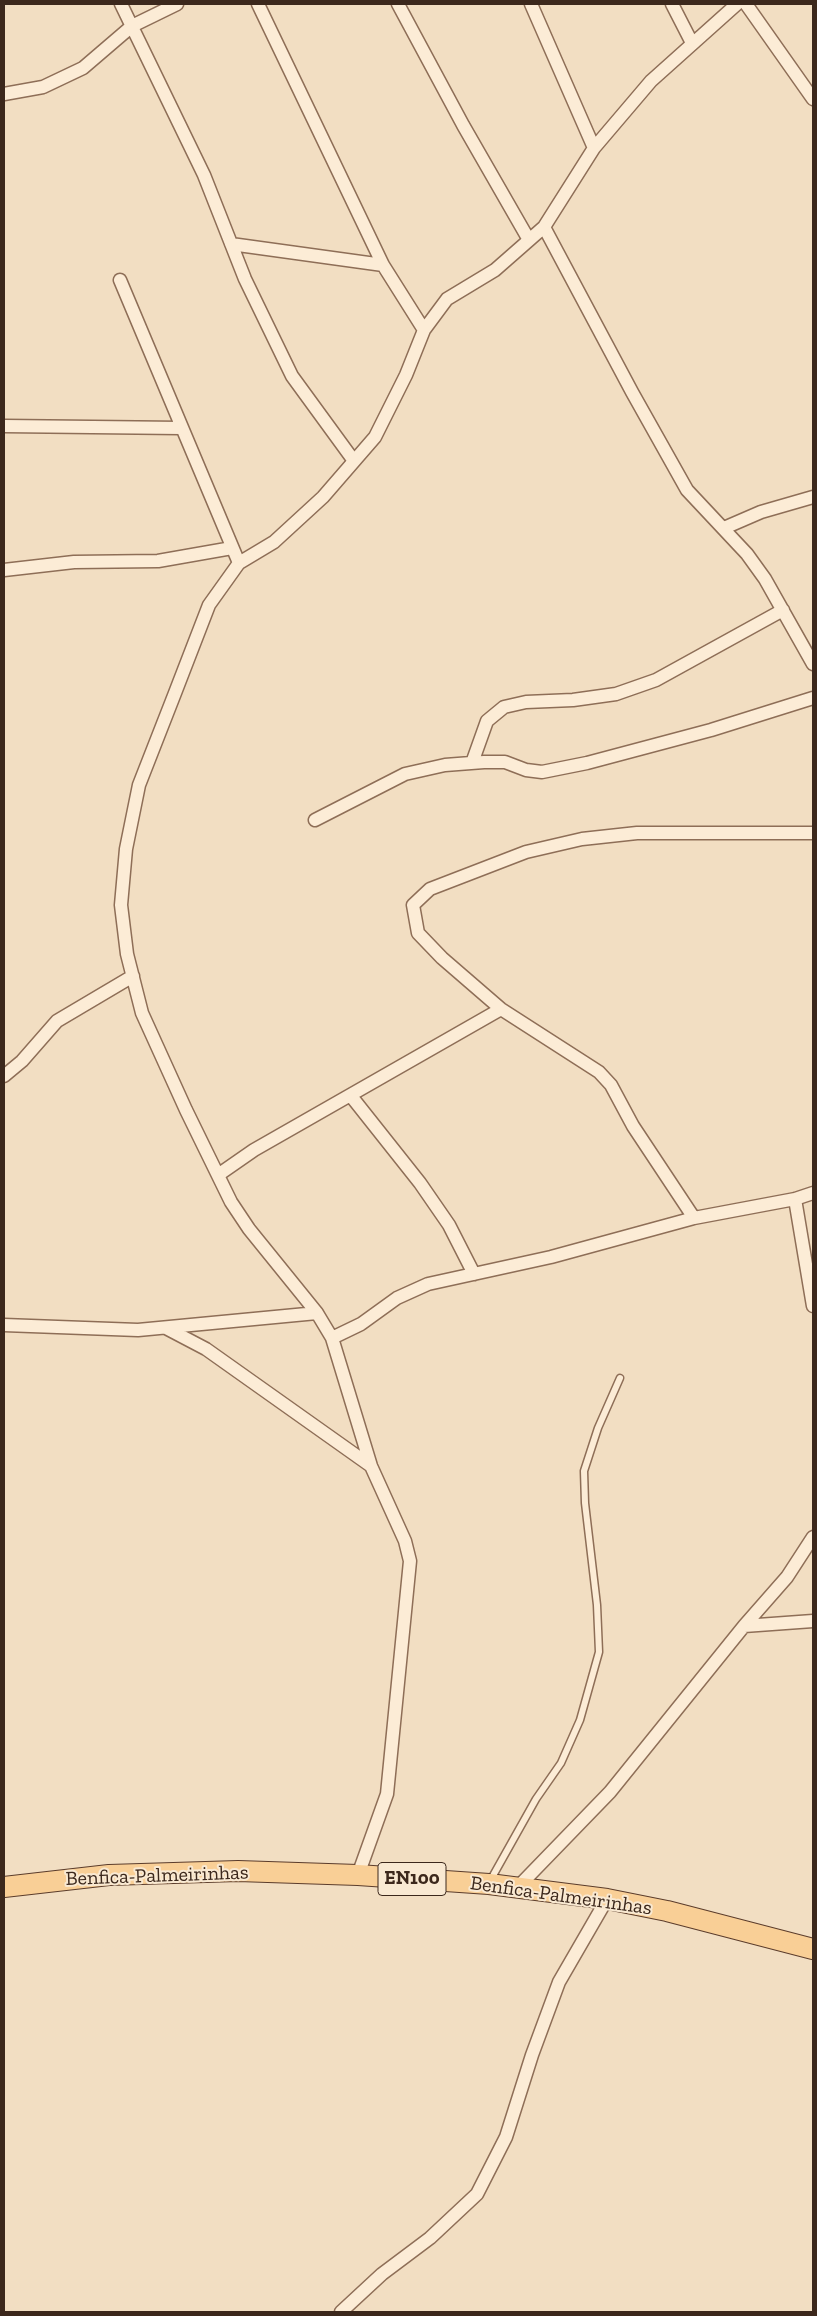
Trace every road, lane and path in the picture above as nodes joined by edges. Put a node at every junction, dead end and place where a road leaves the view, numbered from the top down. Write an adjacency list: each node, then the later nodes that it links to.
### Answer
1 (120, 4): 9 (street)
2 (176, 4): 9 (street)
3 (258, 4): 17 (street)
4 (398, 4): 15 (street)
5 (531, 4): 13 (street)
6 (672, 4): 10 (street)
7 (737, 4): 10 (street)
8 (746, 4): 12 (street)
9 (132, 26): 11 (street); 16 (street)
10 (692, 43): 13 (street)
11 (4, 94)
12 (813, 99)
13 (594, 148): 14 (street)
14 (544, 227): 15 (street); 24 (street)
15 (529, 240): 19 (street)
16 (231, 244): 17 (street); 22 (street)
17 (383, 265): 19 (street)
18 (120, 280): 21 (street)
19 (424, 330): 22 (street)
20 (4, 426): 21 (street)
21 (181, 428): 25 (street)
22 (354, 461): 26 (street)
23 (813, 497): 24 (street)
24 (724, 528): 28 (street)
25 (232, 548): 26 (street); 27 (street)
26 (239, 563): 34 (street)
27 (4, 570)
28 (783, 610): 29 (street); 31 (street)
29 (813, 664)
30 (813, 698): 31 (street)
31 (472, 763): 32 (street)
32 (315, 820)
33 (813, 834): 35 (street)
34 (133, 976): 36 (street); 38 (street)
35 (501, 1009): 37 (street); 41 (street)
36 (4, 1076)
37 (351, 1096): 38 (street); 42 (street)
38 (218, 1175): 45 (street)
39 (813, 1193): 40 (street)
40 (795, 1199): 41 (street); 43 (street)
41 (694, 1218): 42 (street)
42 (474, 1274): 48 (street)
43 (811, 1276): 44 (street)
44 (813, 1306)
45 (317, 1313): 47 (street); 48 (street)
46 (4, 1325): 47 (street)
47 (165, 1328): 50 (street)
48 (332, 1338): 50 (street)
49 (620, 1378): 55 (lane)
50 (371, 1466): 54 (street)
51 (813, 1537): 53 (street)
52 (813, 1621): 53 (street)
53 (744, 1626): 57 (street)
54 (358, 1875): 55 (main road, Benfica-Palmeirinhas / EN100); 56 (main road, Benfica-Palmeirinhas / EN100)
55 (489, 1884): 57 (main road, Benfica-Palmeirinhas / EN100)
56 (4, 1886)
57 (518, 1887): 58 (main road, Benfica-Palmeirinhas / EN100)
58 (608, 1899): 59 (main road, Benfica-Palmeirinhas / EN100); 60 (street)
59 (813, 1949)
60 (341, 2312)

